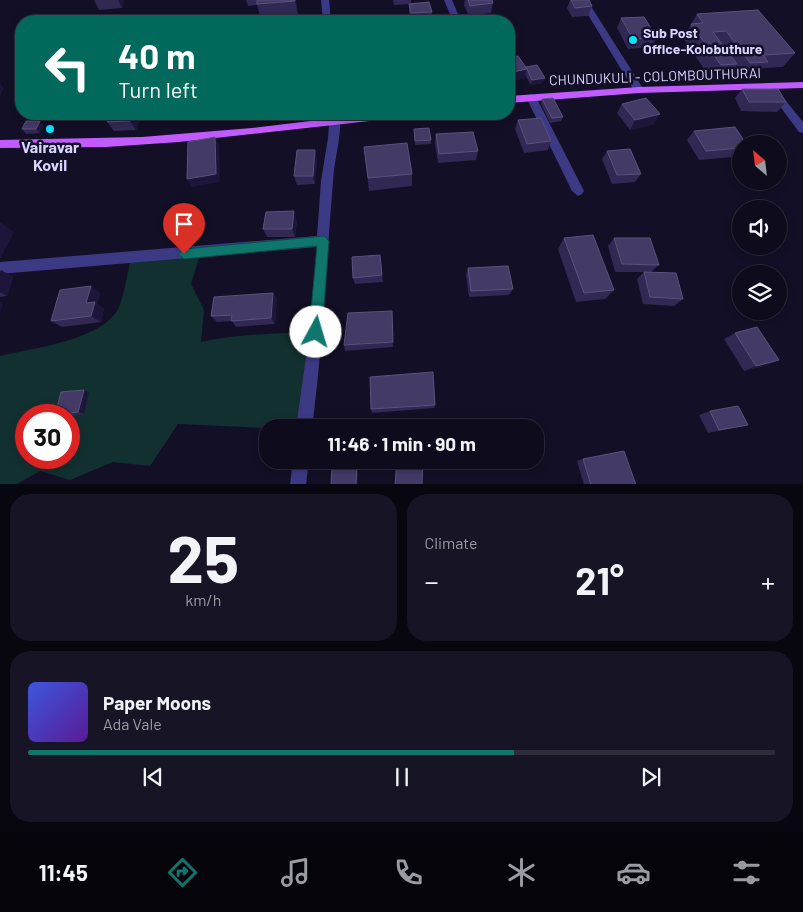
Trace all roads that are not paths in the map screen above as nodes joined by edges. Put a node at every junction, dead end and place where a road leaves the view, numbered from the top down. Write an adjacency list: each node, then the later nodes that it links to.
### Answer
1 (325, 0): 4 (street)
2 (448, 0): 5 (street)
3 (582, 0): 8 (street)
4 (326, 15)
5 (454, 15)
6 (803, 85): 7 (main road, CHUNDUKULI - COLOMBOUTHURAI)
7 (770, 87): 8 (main road, CHUNDUKULI - COLOMBOUTHURAI); 13 (street)
8 (639, 90): 9 (main road, CHUNDUKULI - COLOMBOUTHURAI)
9 (531, 97): 10 (main road, CHUNDUKULI - COLOMBOUTHURAI); 15 (street)
10 (515, 99)
11 (318, 120): 14 (main road)
12 (336, 120): 16 (street)
13 (803, 129)
14 (0, 144)
15 (578, 191)
16 (324, 241): 17 (street); 18 (street)
17 (0, 268)
18 (305, 419)
19 (300, 469): 20 (street)
20 (298, 484)

